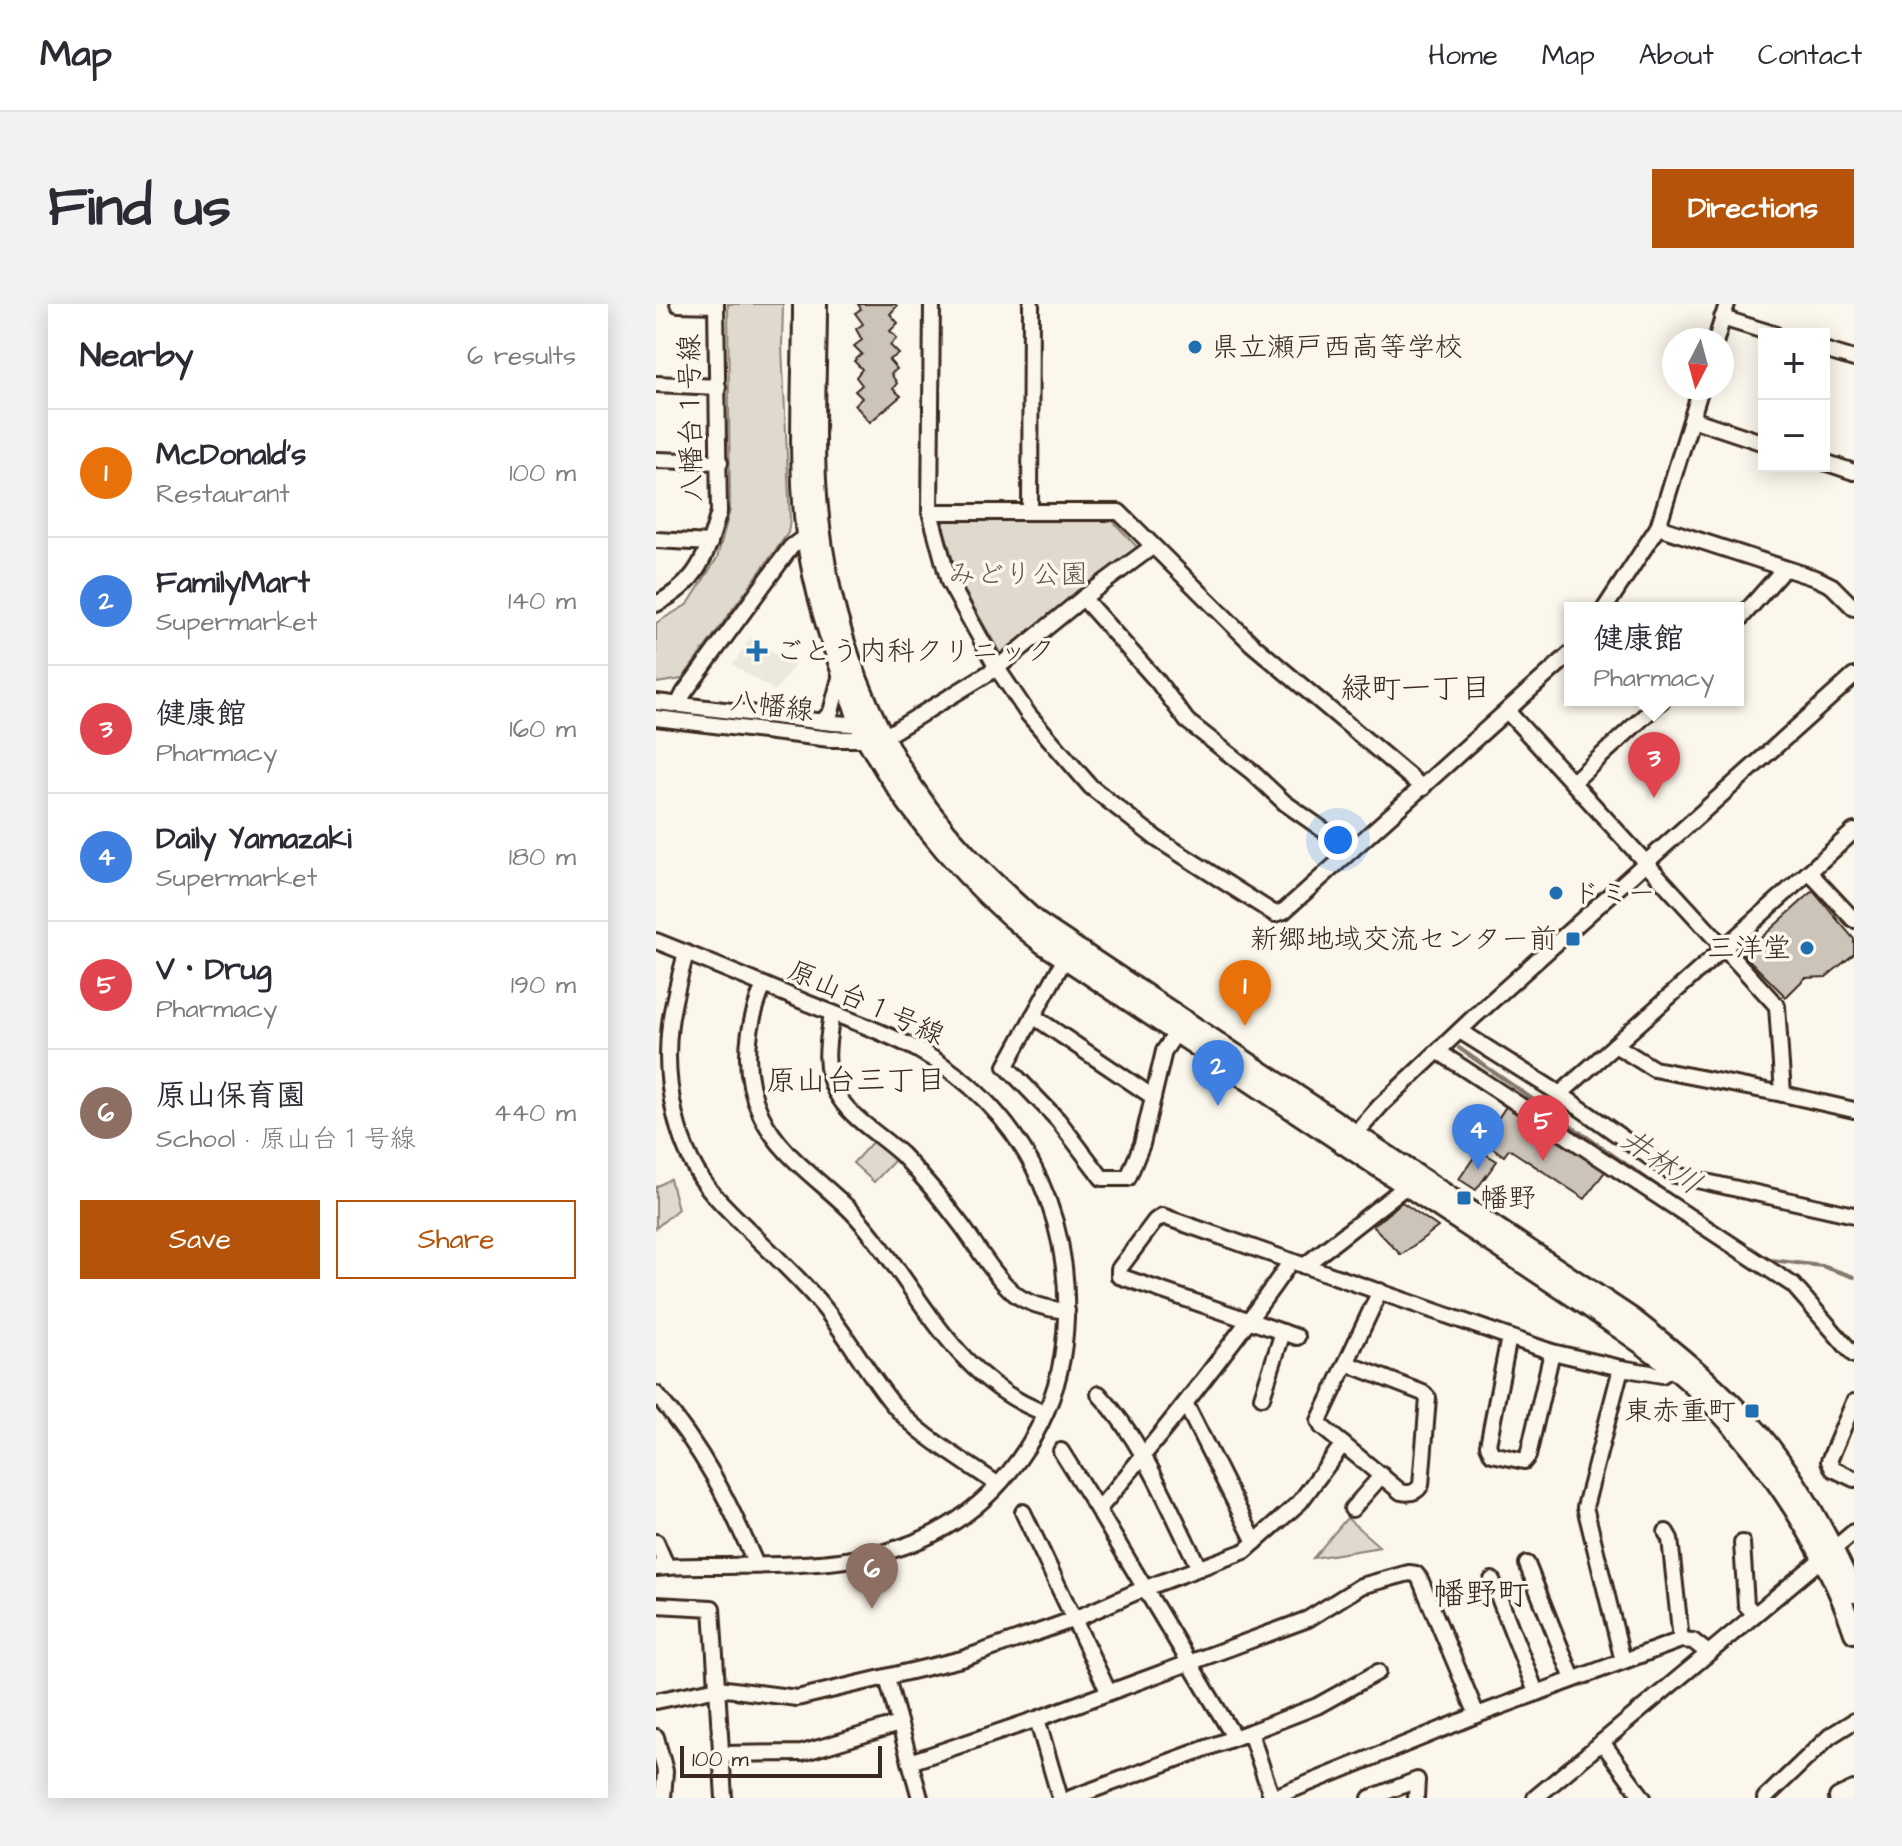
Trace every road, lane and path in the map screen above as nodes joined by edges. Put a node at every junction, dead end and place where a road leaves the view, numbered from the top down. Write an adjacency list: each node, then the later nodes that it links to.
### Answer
1 (678, 304): 6 (street)
2 (803, 304): 23 (main road)
3 (817, 304): 43 (main road)
4 (932, 304): 21 (street)
5 (1031, 304): 20 (street)
6 (716, 305): 12 (street, 八幡台１号線)
7 (1724, 311): 8 (street)
8 (1761, 328)
9 (1830, 352): 10 (street)
10 (1854, 359)
11 (656, 384): 12 (street)
12 (718, 387): 17 (street, 八幡台１号線)
13 (1698, 400): 14 (street)
14 (1692, 419): 15 (street); 22 (street)
15 (1758, 441)
16 (656, 460): 17 (street)
17 (720, 462): 25 (street, 八幡台１号線)
18 (1830, 464): 19 (street)
19 (1854, 472)
20 (1030, 510): 21 (street); 26 (street)
21 (930, 512): 34 (street)
22 (1658, 527): 27 (street); 29 (street)
23 (806, 536): 35 (main road); 38 (street)
24 (656, 540): 25 (street)
25 (710, 543): 30 (street, 八幡台１号線)
26 (1152, 547): 28 (street); 45 (street)
27 (1784, 569): 31 (street); 32 (street)
28 (1083, 598): 34 (street); 47 (street)
29 (1609, 602)
30 (656, 604)
31 (1854, 608)
32 (1744, 614)
33 (1564, 659): 40 (street)
34 (997, 668): 43 (street); 47 (street)
35 (841, 674): 42 (street); 43 (main road)
36 (1854, 676): 48 (street)
37 (656, 702): 38 (street, 八幡線)
38 (678, 705): 42 (street, 八幡線)
39 (1655, 706): 44 (street)
40 (1507, 711): 44 (street); 45 (street)
41 (656, 718): 43 (street, 八幡線)
42 (822, 722): 43 (street, 八幡線)
43 (874, 732): 53 (main road)
44 (1573, 782): 48 (street)
45 (1423, 788): 47 (street)
46 (1854, 831): 49 (street)
47 (1352, 850)
48 (1647, 862): 52 (street); 58 (street)
49 (1809, 872): 50 (street); 52 (street)
50 (1854, 920)
51 (656, 941): 54 (street, 原山台１号線)
52 (1724, 949): 60 (street); 63 (street)
53 (1068, 952): 57 (street); 59 (main road); 66 (main road)
54 (686, 953): 55 (street, 原山台１号線); 90 (street)
55 (764, 985): 56 (street, 原山台１号線); 84 (street)
56 (832, 1013): 71 (street); 71 (street, 原山台１号線)
57 (1033, 1016): 64 (street); 64 (street)
58 (1460, 1031): 61 (street); 62 (street)
59 (1176, 1033): 64 (street); 66 (main road)
60 (1615, 1045): 62 (street); 63 (street)
61 (1439, 1052): 66 (street); 75 (street)
62 (1560, 1094): 68 (street)
63 (1783, 1094): 65 (street)
64 (1153, 1097)
65 (1854, 1110)
66 (1350, 1140): 67 (main road)
67 (1411, 1181): 69 (street); 77 (main road)
68 (1854, 1215)
69 (1298, 1264): 70 (street); 72 (street); 72 (street)
70 (1380, 1291): 73 (street); 76 (street)
71 (1067, 1311): 84 (street, 原山台１号線)
72 (1249, 1322): 81 (street); 83 (street)
73 (1509, 1337): 74 (street); 74 (street)
74 (1552, 1352): 78 (street)
75 (1854, 1355)
76 (1346, 1363): 85 (street); 88 (street)
77 (1678, 1363): 78 (street); 99 (main road)
78 (1621, 1368): 113 (street)
79 (656, 1394): 101 (street)
80 (1099, 1394): 87 (street)
81 (1262, 1397)
82 (1854, 1402): 89 (street)
83 (1186, 1405): 87 (street); 97 (street)
84 (1045, 1413): 90 (street, 原山台１号線)
85 (1343, 1444): 88 (street); 97 (street)
86 (1061, 1451): 92 (street)
87 (1142, 1457): 92 (street); 103 (street)
88 (1382, 1475): 91 (street)
89 (1854, 1479)
90 (997, 1484): 101 (street, 原山台１号線)
91 (1352, 1509)
92 (1098, 1510): 105 (street)
93 (1023, 1512): 109 (street)
94 (1666, 1532): 111 (street)
95 (1854, 1532): 99 (street)
96 (656, 1542): 102 (street)
97 (1255, 1542): 103 (street)
98 (1742, 1543): 108 (street)
99 (1829, 1555): 106 (main road); 108 (street); 110 (main road)
100 (1527, 1564): 117 (street)
101 (756, 1565): 102 (street, 原山台１号線)
102 (662, 1568)
103 (1199, 1568): 105 (street)
104 (1492, 1580): 120 (street)
105 (1143, 1589): 109 (street); 114 (street)
106 (1854, 1593)
107 (656, 1605): 118 (street)
108 (1755, 1614): 112 (street)
109 (1075, 1619): 116 (street); 119 (street)
110 (1854, 1633)
111 (1681, 1640): 112 (street); 113 (street)
112 (1708, 1653): 129 (street)
113 (1623, 1661): 117 (street)
114 (1189, 1662): 119 (street); 122 (street); 128 (street)
115 (1378, 1672): 126 (street)
116 (887, 1678): 118 (street); 125 (street)
117 (1573, 1679): 120 (street)
118 (718, 1688): 121 (street); 130 (street)
119 (1108, 1691): 123 (street)
120 (1536, 1692): 122 (street)
121 (656, 1701)
122 (1477, 1715): 126 (street)
123 (1037, 1719): 131 (street); 136 (street)
124 (1854, 1721): 142 (street)
125 (899, 1724): 130 (street); 131 (street)
126 (1250, 1732): 128 (street)
127 (656, 1737): 133 (street)
128 (1234, 1737): 137 (street)
129 (1602, 1742): 140 (street); 141 (street)
130 (722, 1754): 134 (street)
131 (910, 1762): 135 (street)
132 (1854, 1791): 143 (main road)
133 (663, 1798)
134 (724, 1798)
135 (920, 1798)
136 (1060, 1798)
137 (1071, 1798)
138 (1370, 1798): 139 (street)
139 (1416, 1798)
140 (1535, 1798)
141 (1643, 1798)
142 (1765, 1798)
143 (1839, 1798)

